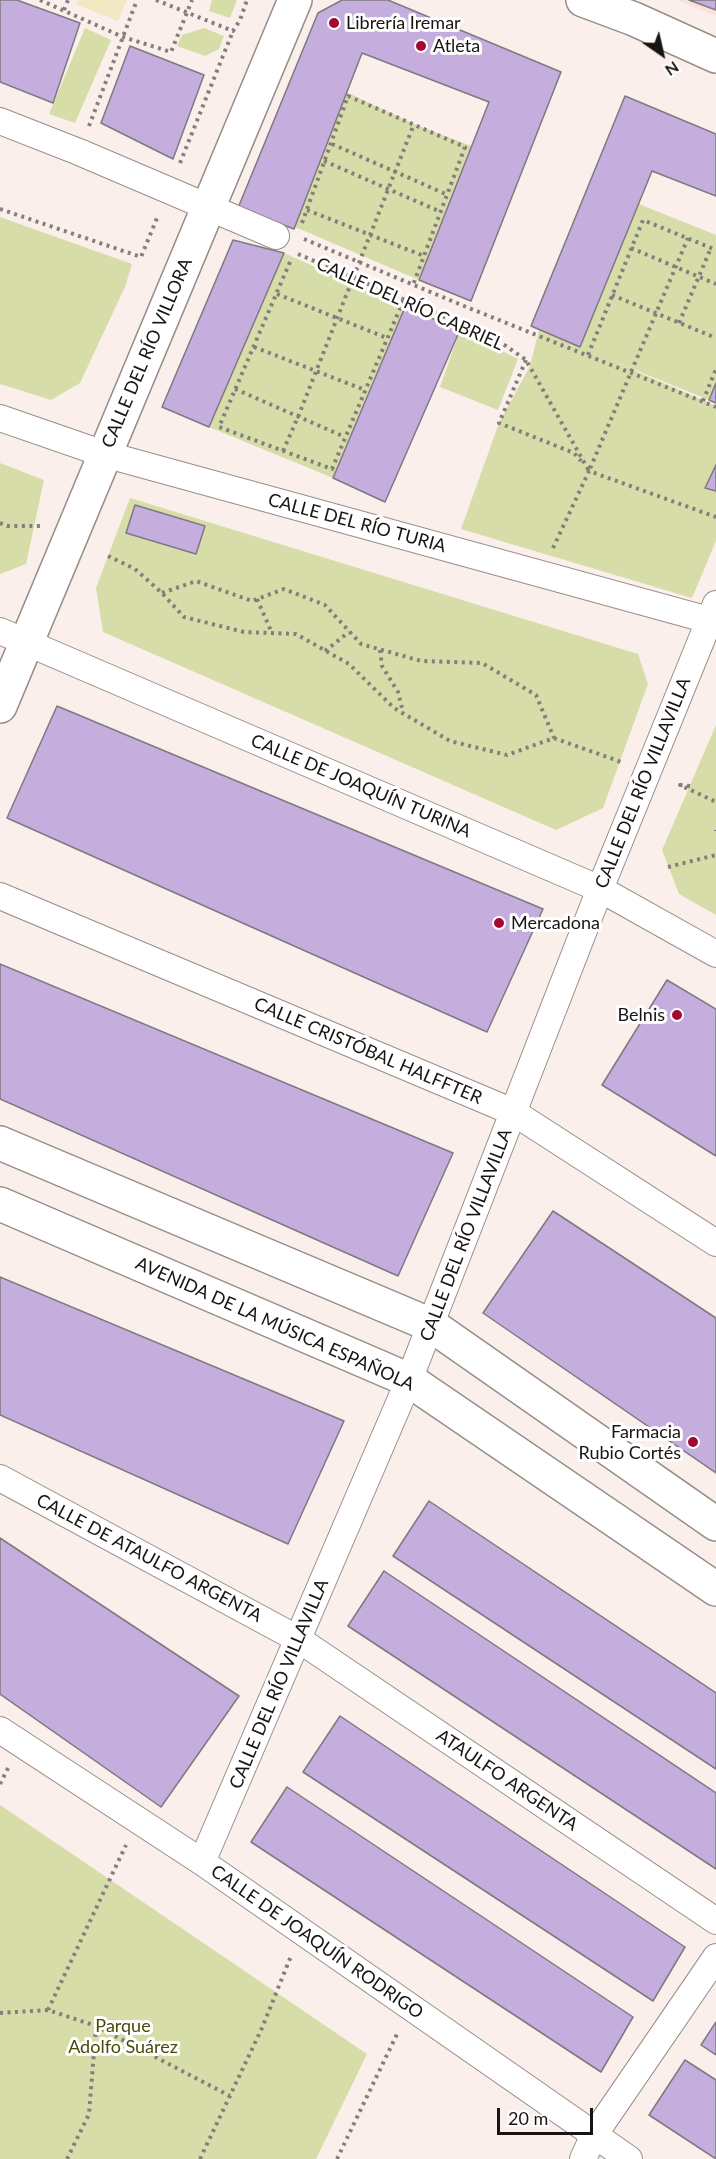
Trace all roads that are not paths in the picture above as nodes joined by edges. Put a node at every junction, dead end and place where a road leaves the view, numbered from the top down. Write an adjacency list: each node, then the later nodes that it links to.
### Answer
1 (295, 0): 5 (street, CALLE DEL RÍO VILLORA)
2 (584, 0): 3 (street)
3 (716, 56)
4 (0, 121): 5 (street)
5 (208, 207): 6 (street); 8 (street, CALLE DEL RÍO VILLORA)
6 (289, 242)
7 (0, 418): 8 (street, CALLE DEL RÍO TURIA)
8 (104, 454): 9 (street, CALLE DEL RÍO TURIA); 10 (street, CALLE DEL RÍO VILLORA)
9 (714, 615): 12 (street, CALLE DEL RÍO VILLAVILLA)
10 (13, 637): 11 (street, CALLE DEL RÍO VILLORA); 12 (street, CALLE DE JOAQUÍN TURINA)
11 (0, 706)
12 (600, 889): 14 (street, CALLE DE JOAQUÍN TURINA); 15 (street, CALLE DEL RÍO VILLAVILLA)
13 (0, 896): 15 (street, CALLE CRISTÓBAL HALFFTER)
14 (716, 954)
15 (513, 1112): 18 (street, CALLE CRISTÓBAL HALFFTER); 19 (street, CALLE DEL RÍO VILLAVILLA)
16 (0, 1143): 19 (street)
17 (0, 1204): 20 (street, AVENIDA DE LA MÚSICA ESPAÑOLA)
18 (716, 1243)
19 (431, 1325): 20 (street, CALLE DEL RÍO VILLAVILLA); 22 (street)
20 (409, 1380): 23 (street, AVENIDA DE LA MÚSICA ESPAÑOLA); 24 (street, CALLE DEL RÍO VILLAVILLA)
21 (0, 1478): 24 (street, CALLE DE ATAULFO ARGENTA)
22 (716, 1524)
23 (716, 1589)
24 (298, 1639): 26 (street, CALLE DEL RÍO VILLAVILLA); 27 (street, ATAULFO ARGENTA)
25 (0, 1730): 26 (street, CALLE DE JOAQUÍN RODRIGO)
26 (202, 1862): 29 (street, CALLE DE JOAQUÍN RODRIGO)
27 (716, 1921)
28 (716, 1957): 29 (street)
29 (594, 2135): 30 (street); 31 (street, CALLE DE JOAQUÍN RODRIGO)
30 (583, 2159)
31 (629, 2159)

